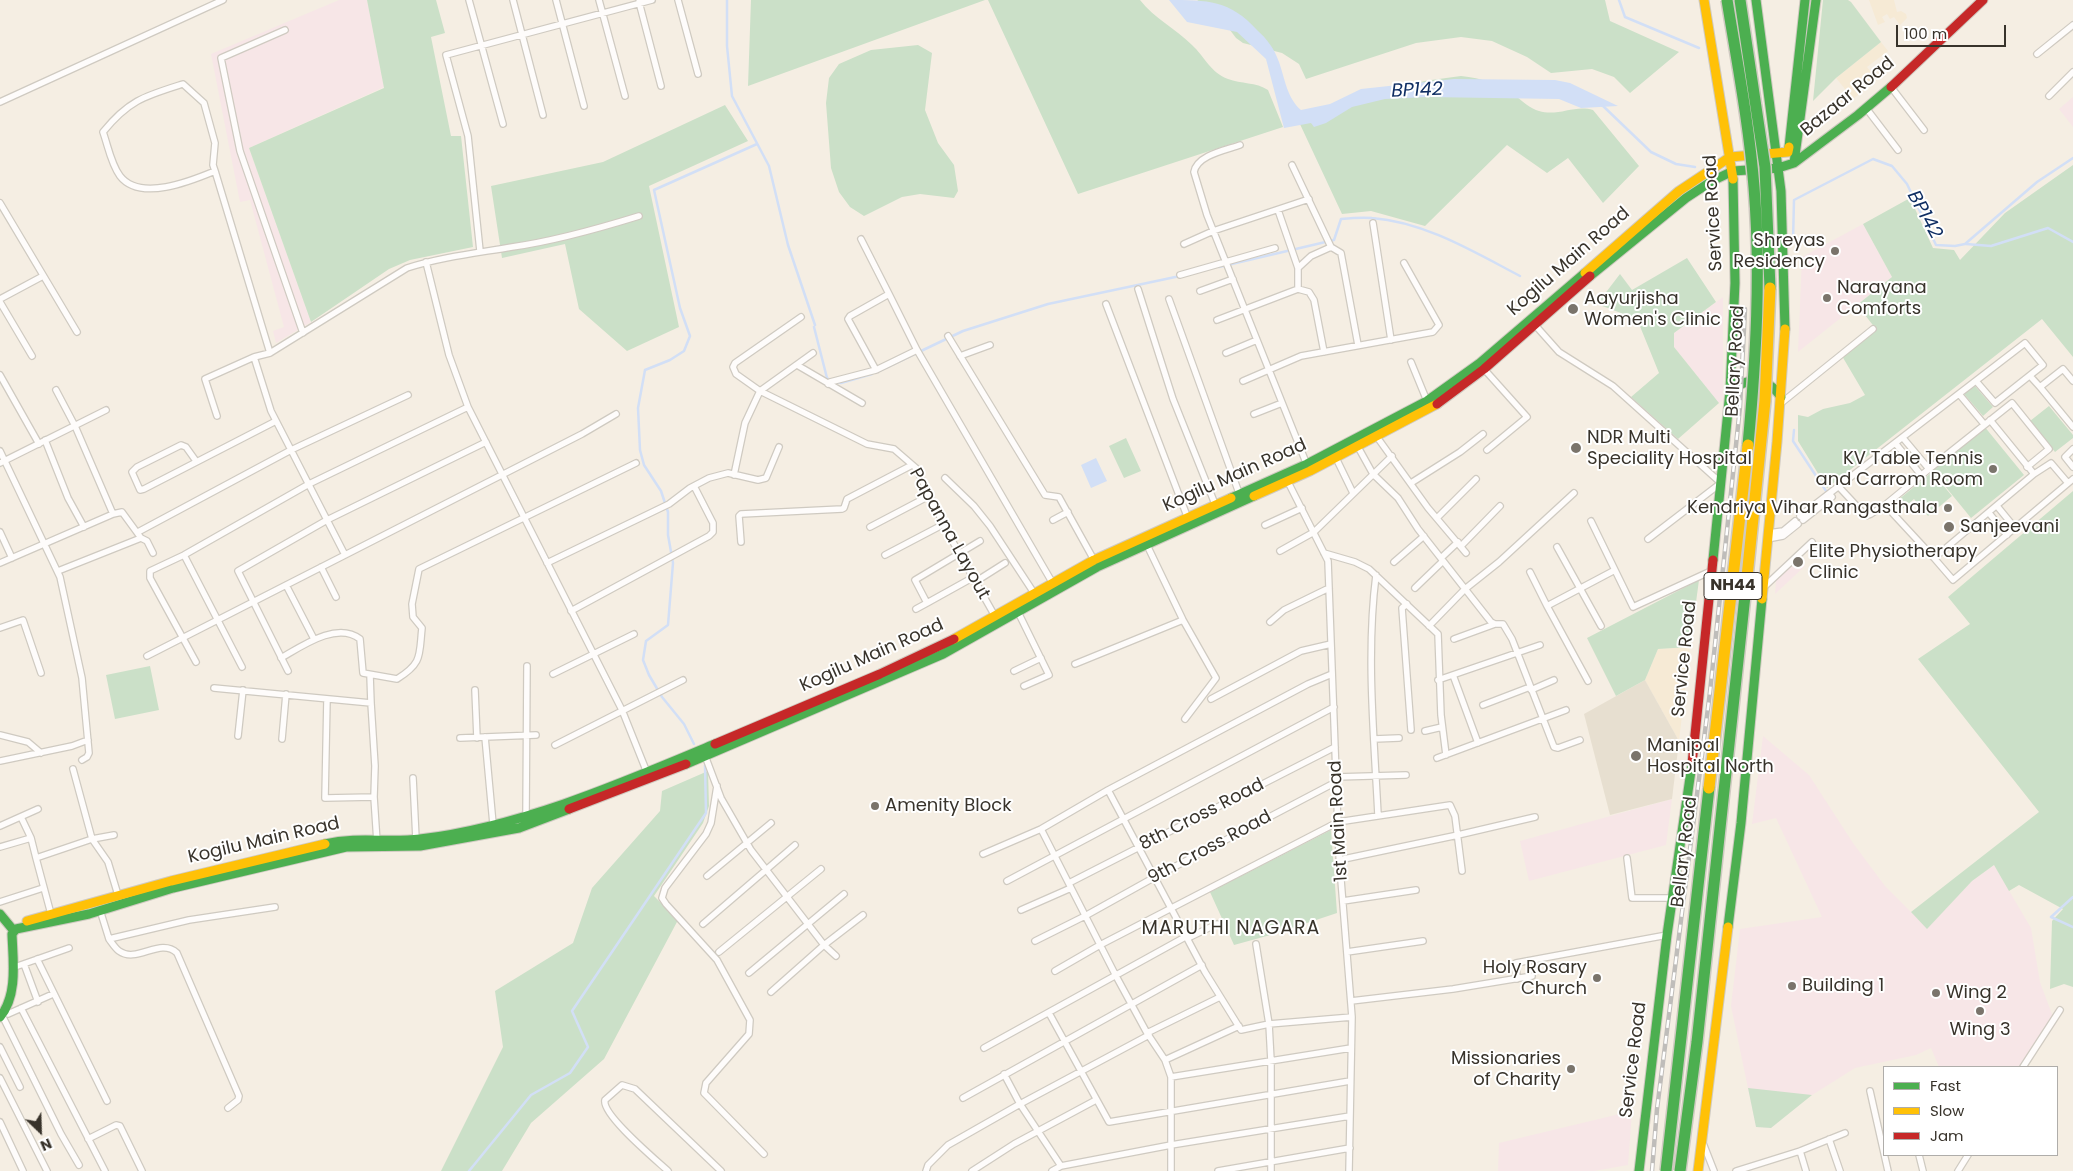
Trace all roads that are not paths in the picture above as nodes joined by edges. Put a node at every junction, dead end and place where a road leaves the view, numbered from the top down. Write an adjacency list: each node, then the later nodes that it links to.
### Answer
1 (223, 0): 29 (street)
2 (470, 0): 21 (street)
3 (513, 0): 20 (street)
4 (556, 0): 17 (street)
5 (599, 0): 16 (street)
6 (652, 0): 15 (street)
7 (678, 0): 24 (street)
8 (1704, 0): 37 (main road, Service Road)
9 (1727, 0): 458 (main road, Bellary Road / NH44, bridge)
10 (1740, 0): 459 (main road, Bellary Road / NH44, bridge)
11 (1756, 0): 38 (main road)
12 (1805, 0): 38 (main road)
13 (1816, 0): 38 (main road)
14 (1983, 0): 26 (main road, Bazaar Road)
15 (639, 2): 16 (street); 25 (street)
16 (603, 14): 17 (street); 27 (street)
17 (563, 24): 20 (street); 30 (street)
18 (2073, 24): 22 (street)
19 (286, 30): 74 (street)
20 (523, 35): 21 (street); 32 (street)
21 (482, 47): 33 (street); 53 (street)
22 (2037, 54)
23 (2073, 72): 28 (street)
24 (698, 74)
25 (661, 86)
26 (1891, 87): 31 (main road, Bazaar Road); 34 (street)
27 (625, 96)
28 (2050, 96)
29 (0, 102)
30 (584, 106)
31 (1866, 108): 36 (street); 38 (main road, Bazaar Road)
32 (543, 115)
33 (503, 124)
34 (1924, 130)
35 (1240, 145): 48 (street)
36 (1898, 150)
37 (1730, 156): 38 (main road); 41 (main road, Service Road); 42 (main road, Kogilu Main Road)
38 (1788, 159): 41 (main road); 105 (main road)
39 (1292, 165): 43 (street)
40 (215, 171): 40 (street); 81 (street)
41 (1733, 171): 42 (main road, Kogilu Main Road); 102 (main road, Service Road)
42 (1683, 194): 71 (main road, Kogilu Main Road)
43 (1309, 199): 45 (street); 51 (street)
44 (0, 203): 59 (street)
45 (1278, 210): 48 (street); 57 (street)
46 (639, 216): 53 (street)
47 (1373, 223): 77 (street)
48 (1213, 231): 50 (street); 55 (street)
49 (861, 239): 64 (street)
50 (1184, 244)
51 (1330, 246): 57 (street); 79 (street)
52 (1275, 248): 55 (street)
53 (480, 251): 54 (street)
54 (426, 262): 74 (street); 109 (street)
55 (1226, 262): 58 (street); 60 (street)
56 (1404, 263): 77 (street)
57 (1298, 268): 61 (street)
58 (1180, 275)
59 (42, 276): 66 (street); 73 (street)
60 (1232, 278): 63 (street); 68 (street)
61 (1298, 288): 68 (street); 80 (street)
62 (1138, 289): 160 (street)
63 (1200, 291)
64 (889, 294): 83 (street); 92 (street)
65 (1169, 299): 156 (street)
66 (0, 301): 85 (street)
67 (1106, 304): 168 (street)
68 (1245, 309): 70 (street); 76 (street)
69 (801, 317): 101 (street, Papanna Layout)
70 (1217, 320)
71 (1528, 328): 91 (main road, Kogilu Main Road); 106 (main road, Kogilu Main Road); 151 (street)
72 (1873, 329): 105 (street)
73 (77, 332)
74 (303, 332): 81 (street)
75 (948, 336): 86 (street)
76 (1257, 340): 84 (street); 90 (street)
77 (1391, 340): 79 (street)
78 (990, 345): 86 (street)
79 (1358, 345): 80 (street)
80 (1324, 352): 90 (street)
81 (270, 353): 87 (street)
82 (813, 353): 89 (street)
83 (919, 353): 92 (street); 217 (street)
84 (1226, 353)
85 (32, 356)
86 (960, 356): 165 (street)
87 (254, 357): 113 (street); 115 (street)
88 (1410, 362): 106 (street)
89 (797, 364): 98 (street); 101 (street)
90 (1269, 369): 95 (street); 108 (street)
91 (1484, 369): 120 (main road, Kogilu Main Road); 130 (street)
92 (876, 370): 98 (street)
93 (0, 375): 124 (street)
94 (2030, 376): 96 (street); 96 (street); 99 (street)
95 (1242, 381)
96 (1976, 381): 103 (street)
97 (2073, 381): 99 (street)
98 (829, 383): 107 (street)
99 (2040, 387): 118 (street)
100 (56, 390): 117 (street)
101 (760, 391): 137 (street, Papanna Layout); 145 (street)
102 (1730, 391): 105 (main road); 151 (main road, Service Road)
103 (1959, 394): 116 (street); 121 (street)
104 (408, 395): 129 (street)
105 (1781, 400): 185 (main road)
106 (1426, 401): 138 (main road, Kogilu Main Road)
107 (862, 403)
108 (1282, 403): 112 (street); 138 (street)
109 (468, 407): 123 (street); 153 (street)
110 (106, 410): 117 (street)
111 (616, 414): 144 (street)
112 (1254, 414)
113 (217, 416)
114 (1990, 420): 116 (street); 139 (street); 139 (street)
115 (276, 421): 129 (street); 134 (street)
116 (1984, 424): 141 (street)
117 (75, 426): 122 (street); 167 (street)
118 (2073, 427)
119 (1483, 434): 152 (street)
120 (1377, 437): 126 (main road, Kogilu Main Road); 132 (street)
121 (1903, 438): 125 (street); 141 (street)
122 (46, 440): 124 (street); 177 (street)
123 (486, 442): 144 (street); 171 (street)
124 (39, 444): 135 (street)
125 (1896, 444): 146 (street); 155 (street)
126 (1358, 446): 133 (main road, Kogilu Main Road); 142 (street)
127 (779, 448): 145 (street)
128 (2073, 449): 140 (street)
129 (291, 450): 153 (street); 182 (street)
130 (1486, 450)
131 (0, 451): 135 (street)
132 (1392, 456): 142 (street); 152 (street)
133 (1336, 458): 138 (main road, Kogilu Main Road); 157 (street)
134 (196, 461): 134 (street)
135 (3, 462): 191 (street)
136 (636, 463): 169 (street)
137 (912, 465): 159 (street, Papanna Layout); 189 (street)
138 (1308, 467): 147 (main road, Kogilu Main Road)
139 (2027, 467): 143 (street)
140 (2073, 467)
141 (1929, 469): 146 (street)
142 (1373, 474): 157 (street); 184 (street)
143 (2034, 474): 150 (street); 163 (street)
144 (503, 475): 169 (street); 200 (street)
145 (734, 475): 154 (street)
146 (1921, 475): 161 (street)
147 (1286, 477): 156 (main road, Kogilu Main Road); 164 (street, 1st Main Road); 187 (main road, Kogilu Main Road)
148 (945, 478): 224 (street)
149 (1476, 478): 170 (street)
150 (2071, 481): 179 (street)
151 (1721, 482): 186 (street); 213 (main road, Service Road)
152 (1411, 483): 170 (street)
153 (309, 484): 171 (street); 199 (street)
154 (694, 486): 209 (street); 231 (street)
155 (1840, 488): 161 (street); 173 (street)
156 (1239, 493): 160 (main road, Kogilu Main Road)
157 (1354, 493): 181 (street)
158 (1574, 493): 223 (street)
159 (929, 496): 175 (street, Papanna Layout); 178 (street)
160 (1216, 504): 168 (main road, Kogilu Main Road)
161 (1885, 505): 203 (street)
162 (1500, 506): 192 (street)
163 (1997, 506): 166 (street); 179 (street)
164 (1302, 508): 176 (street); 181 (street, 1st Main Road)
165 (1068, 512): 172 (street); 204 (street)
166 (1989, 513): 183 (street); 203 (street)
167 (113, 514): 177 (street); 182 (street)
168 (1187, 516): 187 (main road, Kogilu Main Road)
169 (524, 518): 209 (street); 261 (street)
170 (1437, 518): 192 (street)
171 (327, 520): 200 (street); 226 (street)
172 (1053, 520)
173 (1799, 520): 185 (street); 185 (street)
174 (1591, 522): 211 (street)
175 (944, 524): 198 (street, Papanna Layout); 201 (street)
176 (1265, 525)
177 (84, 527): 191 (street)
178 (870, 527)
179 (2015, 528): 183 (street)
180 (0, 532): 202 (street)
181 (1314, 532): 194 (street); 196 (street, 1st Main Road)
182 (140, 535): 195 (street); 212 (street)
183 (2007, 535): 203 (street)
184 (1424, 536): 205 (street); 207 (street)
185 (1768, 536): 222 (main road)
186 (1648, 539)
187 (1145, 540): 204 (main road, Kogilu Main Road); 232 (main road, Kogilu Main Road); 235 (street)
188 (980, 541): 198 (street)
189 (740, 542)
190 (1812, 542): 222 (street)
191 (46, 544): 202 (street); 212 (street)
192 (1459, 544): 197 (street); 205 (street)
193 (1557, 548): 221 (street)
194 (1280, 551)
195 (153, 553)
196 (1324, 553): 215 (street); 219 (street, 1st Main Road)
197 (1466, 553)
198 (960, 554): 216 (street, Papanna Layout); 227 (street)
199 (184, 555): 233 (street); 242 (street)
200 (345, 555): 210 (street)
201 (885, 555)
202 (12, 558): 208 (street)
203 (1934, 558)
204 (1094, 560): 217 (main road, Kogilu Main Road)
205 (1442, 560): 220 (street); 223 (street)
206 (1005, 562): 216 (street)
207 (1394, 562)
208 (0, 563)
209 (547, 563): 231 (street)
210 (321, 567): 218 (street); 225 (street)
211 (1615, 570): 213 (street); 221 (street)
212 (58, 571): 295 (street)
213 (1711, 571): 353 (main road, Service Road)
214 (1530, 572): 229 (street)
215 (1376, 575): 228 (street); 294 (street)
216 (974, 580): 227 (street); 234 (street, Papanna Layout)
217 (1052, 582): 224 (main road, Kogilu Main Road)
218 (286, 585): 226 (street); 243 (street)
219 (1329, 588): 236 (street); 245 (street, 1st Main Road)
220 (1415, 588)
221 (1580, 588): 229 (street); 239 (street)
222 (1762, 588): 432 (main road)
223 (1465, 589): 237 (street); 238 (street)
224 (1034, 593): 234 (main road, Kogilu Main Road)
225 (336, 597)
226 (253, 602): 233 (street); 250 (street)
227 (927, 602): 230 (street)
228 (1407, 604): 238 (street); 283 (street)
229 (1547, 606): 266 (street)
230 (916, 609)
231 (571, 611): 248 (street)
232 (1018, 612): 234 (main road, Kogilu Main Road); 251 (street)
233 (218, 619): 242 (street); 255 (street)
234 (997, 620): 300 (main road, Kogilu Main Road)
235 (1183, 620): 253 (street); 280 (street)
236 (1270, 622)
237 (1495, 624): 244 (street); 247 (street)
238 (1429, 626): 264 (street)
239 (1601, 626)
240 (0, 628): 258 (street)
241 (634, 634): 248 (street)
242 (183, 637): 249 (street); 252 (street)
243 (314, 639): 250 (street); 261 (street)
244 (1454, 639)
245 (1331, 644): 260 (street, 1st Main Road); 274 (street)
246 (1540, 645): 247 (street)
247 (1517, 653): 262 (street); 269 (street)
248 (593, 655): 259 (street); 278 (street)
249 (147, 656)
250 (281, 658): 256 (street)
251 (1041, 658): 257 (street); 267 (street)
252 (196, 662)
253 (1075, 664)
254 (527, 666): 287 (street)
255 (242, 667)
256 (288, 671)
257 (1014, 671)
258 (41, 673)
259 (552, 674)
260 (1332, 674): 277 (street, 1st Main Road); 313 (street)
261 (370, 675): 275 (street)
262 (1453, 675): 264 (street); 297 (street)
263 (682, 680): 278 (street)
264 (1438, 680): 282 (street)
265 (1554, 680): 269 (street)
266 (1588, 681)
267 (1024, 686)
268 (214, 688): 270 (street)
269 (1530, 688): 276 (street); 281 (street)
270 (243, 690): 272 (street); 286 (street)
271 (475, 690): 290 (street)
272 (286, 694): 273 (street); 293 (street)
273 (328, 699): 275 (street); 314 (street)
274 (1211, 699)
275 (371, 703): 314 (street)
276 (1482, 705)
277 (1334, 707): 299 (street, 1st Main Road); 320 (street)
278 (622, 710): 298 (street); 308 (street)
279 (1566, 710): 281 (street)
280 (1185, 719)
281 (1542, 720): 296 (street); 297 (street)
282 (1442, 727): 284 (street); 302 (street)
283 (1411, 730)
284 (1425, 731)
285 (0, 735): 301 (street)
286 (238, 736)
287 (526, 736): 288 (street); 291 (street); 318 (street)
288 (536, 736)
289 (460, 738): 290 (street)
290 (478, 738): 291 (street)
291 (485, 738): 323 (street)
292 (1399, 738): 294 (street)
293 (282, 739)
294 (1374, 739): 309 (street)
295 (88, 740): 301 (street); 304 (street)
296 (1580, 740)
297 (1478, 743): 302 (street)
298 (555, 745)
299 (1335, 747): 311 (street, 1st Main Road); 335 (street, 8th Cross Road)
300 (704, 752): 308 (main road, Kogilu Main Road); 312 (street)
301 (41, 753): 305 (street)
302 (1446, 755): 303 (street)
303 (1436, 758)
304 (82, 760)
305 (0, 761)
306 (73, 769): 329 (street)
307 (1406, 775): 309 (street)
308 (648, 776): 318 (main road, Kogilu Main Road); 331 (main road, Kogilu Main Road)
309 (1376, 776): 311 (street); 316 (street)
310 (413, 778): 330 (street)
311 (1336, 779): 321 (street, 1st Main Road); 345 (street, 9th Cross Road)
312 (717, 786): 332 (street); 437 (street)
313 (1108, 790): 320 (street); 325 (street)
314 (374, 797): 331 (street)
315 (38, 808): 317 (street)
316 (1378, 815): 321 (street); 327 (street)
317 (21, 817): 324 (street); 328 (street)
318 (526, 817): 323 (main road, Kogilu Main Road)
319 (1535, 817): 327 (street)
320 (1124, 818): 335 (street); 337 (street)
321 (1338, 822): 340 (street, 1st Main Road); 357 (street)
322 (771, 823): 332 (street)
323 (493, 824): 330 (main road, Kogilu Main Road)
324 (0, 826)
325 (1042, 829): 336 (street); 337 (street)
326 (114, 835): 329 (street)
327 (1458, 836): 340 (street); 343 (street)
328 (31, 838): 334 (street); 338 (street)
329 (92, 839): 338 (street); 351 (street)
330 (416, 839): 331 (main road, Kogilu Main Road)
331 (378, 844): 351 (main road, Kogilu Main Road); 358 (main road, Kogilu Main Road)
332 (748, 844): 342 (street); 344 (street)
333 (795, 845): 342 (street)
334 (0, 847)
335 (1140, 848): 345 (street); 347 (street, 8th Cross Road)
336 (983, 854)
337 (1055, 856): 346 (street); 347 (street)
338 (36, 858): 348 (street)
339 (1627, 858): 353 (street)
340 (1340, 860): 354 (street, 1st Main Road)
341 (821, 869): 352 (street)
342 (766, 870): 352 (street); 365 (street)
343 (1462, 871)
344 (707, 876)
345 (1155, 877): 357 (street); 364 (street, 9th Cross Road)
346 (1007, 881)
347 (1070, 886): 359 (street, 8th Cross Road); 364 (street)
348 (43, 888): 355 (street); 362 (street)
349 (1416, 890): 354 (street)
350 (844, 894): 367 (street)
351 (118, 896): 360 (main road, Kogilu Main Road)
352 (787, 897): 367 (street); 378 (street)
353 (1673, 898): 369 (main road, Service Road)
354 (1343, 900): 379 (street, 1st Main Road)
355 (0, 902)
356 (275, 906): 371 (street)
357 (1173, 908): 370 (street); 376 (street)
358 (100, 910): 360 (main road, Kogilu Main Road); 371 (street)
359 (1021, 910)
360 (76, 912): 362 (main road, Kogilu Main Road); 368 (main road, Kogilu Main Road)
361 (0, 914): 368 (main road)
362 (51, 914): 368 (main road, Kogilu Main Road)
363 (863, 916): 375 (street)
364 (1086, 916): 372 (street, 9th Cross Road); 376 (street)
365 (703, 924)
366 (1217, 924): 370 (street)
367 (808, 925): 375 (street); 386 (street)
368 (12, 928): 384 (main road); 399 (main road)
369 (1667, 935): 389 (street); 457 (main road, Service Road)
370 (1187, 937): 383 (street); 387 (street)
371 (109, 939): 423 (street)
372 (1035, 941)
373 (1423, 941): 379 (street)
374 (1256, 944): 401 (street)
375 (824, 945): 380 (street); 390 (street)
376 (1100, 945): 385 (street); 387 (street)
377 (69, 948): 381 (street)
378 (719, 952)
379 (1347, 952): 393 (street, 1st Main Road)
380 (836, 956)
381 (37, 959): 382 (street); 391 (street)
382 (24, 964): 384 (street); 394 (street)
383 (1202, 965): 392 (street); 395 (street)
384 (12, 968): 399 (main road)
385 (1054, 971)
386 (749, 973)
387 (1116, 976): 395 (street); 398 (street)
388 (1532, 976): 389 (street)
389 (1516, 979): 393 (street)
390 (771, 992)
391 (53, 994): 394 (street); 421 (street)
392 (1220, 997): 402 (street); 403 (street)
393 (1351, 1001): 400 (street, 1st Main Road)
394 (38, 1002): 396 (street)
395 (1131, 1003): 403 (street); 404 (street)
396 (21, 1008): 399 (street); 430 (street)
397 (2060, 1010): 410 (street)
398 (1049, 1013): 404 (street); 406 (street)
399 (2, 1014): 442 (street)
400 (1352, 1017): 401 (street); 407 (street, 1st Main Road)
401 (1268, 1024): 402 (street); 409 (street)
402 (1239, 1026): 408 (street)
403 (1148, 1034): 408 (street); 411 (street)
404 (1064, 1041): 411 (street); 412 (street)
405 (0, 1047): 416 (street)
406 (984, 1048)
407 (1350, 1048): 409 (street); 415 (street, 1st Main Road)
408 (1165, 1060): 413 (street)
409 (1271, 1061): 413 (street); 418 (street)
410 (2024, 1066)
411 (1080, 1072): 420 (street); 422 (street)
412 (1004, 1074): 419 (street); 422 (street)
413 (1170, 1077): 424 (street)
414 (0, 1078): 445 (street)
415 (1350, 1081): 418 (street); 425 (street, 1st Main Road)
416 (20, 1088)
417 (1870, 1091): 435 (street)
418 (1271, 1093): 424 (street); 427 (street)
419 (964, 1098)
420 (1096, 1100): 424 (street); 428 (street)
421 (107, 1101)
422 (1020, 1104): 428 (street); 450 (street)
423 (228, 1108)
424 (1172, 1112): 433 (street)
425 (1350, 1116): 427 (street); 434 (street, 1st Main Road)
426 (0, 1122): 444 (street)
427 (1271, 1128): 433 (street); 441 (street)
428 (1038, 1131): 443 (street); 451 (street)
429 (1845, 1133): 431 (street)
430 (88, 1139): 446 (street); 447 (street)
431 (1828, 1139): 436 (street); 464 (street)
432 (1702, 1140): 460 (main road); 461 (street)
433 (1171, 1145): 443 (street); 453 (street)
434 (1350, 1148): 441 (street); 456 (street, 1st Main Road)
435 (1883, 1149)
436 (1800, 1151): 462 (street); 463 (street)
437 (764, 1154)
438 (1885, 1156): 465 (street)
439 (1919, 1156): 466 (street)
440 (1967, 1156): 467 (street)
441 (1271, 1162): 454 (street); 455 (street)
442 (79, 1166)
443 (1061, 1166): 452 (street)
444 (23, 1171)
445 (47, 1171)
446 (105, 1171)
447 (142, 1171)
448 (668, 1171): 449 (street)
449 (721, 1171)
450 (926, 1171)
451 (972, 1171)
452 (1052, 1171)
453 (1171, 1171)
454 (1218, 1171)
455 (1271, 1171)
456 (1349, 1171)
457 (1638, 1171)
458 (1666, 1171)
459 (1680, 1171)
460 (1698, 1171)
461 (1714, 1171)
462 (1736, 1171)
463 (1806, 1171)
464 (1840, 1171)
465 (1888, 1171)
466 (1923, 1171)
467 (1958, 1171)

